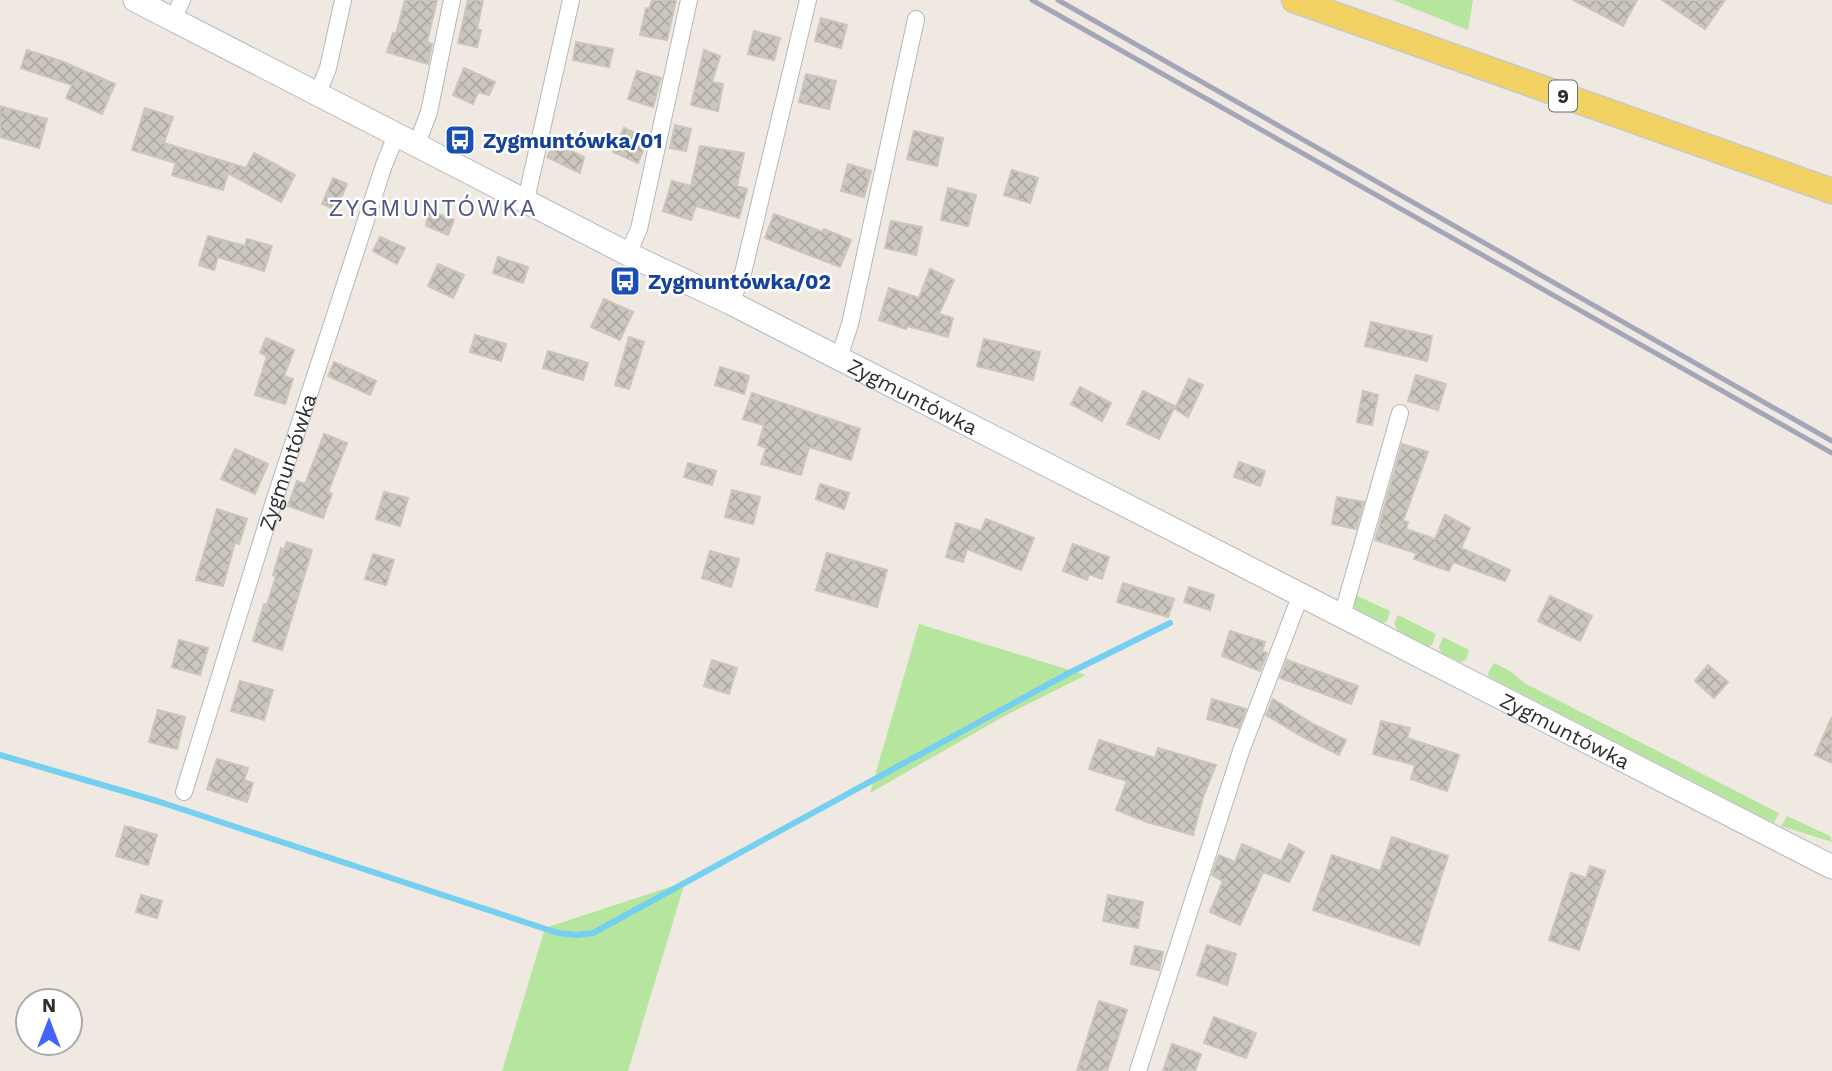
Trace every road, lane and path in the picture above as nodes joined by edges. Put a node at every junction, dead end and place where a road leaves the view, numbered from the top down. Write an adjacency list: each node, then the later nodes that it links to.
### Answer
1 (135, 0): 8 (street, Zygmuntówka)
2 (343, 0): 10 (street)
3 (452, 0): 11 (street)
4 (571, 0): 13 (street)
5 (690, 0): 14 (street)
6 (808, 0): 15 (street)
7 (1294, 0): 12 (main road, 9)
8 (178, 10): 10 (street, Zygmuntówka)
9 (916, 19): 16 (street)
10 (318, 93): 11 (street, Zygmuntówka)
11 (407, 139): 13 (street, Zygmuntówka); 20 (street, Zygmuntówka)
12 (1832, 191)
13 (526, 200): 14 (street, Zygmuntówka)
14 (628, 254): 15 (street, Zygmuntówka)
15 (731, 303): 16 (street, Zygmuntówka)
16 (839, 358): 18 (street, Zygmuntówka)
17 (1400, 413): 19 (street)
18 (1301, 594): 19 (street, Zygmuntówka); 22 (street)
19 (1342, 616): 21 (street, Zygmuntówka)
20 (184, 792)
21 (1832, 867)
22 (1138, 1071)

